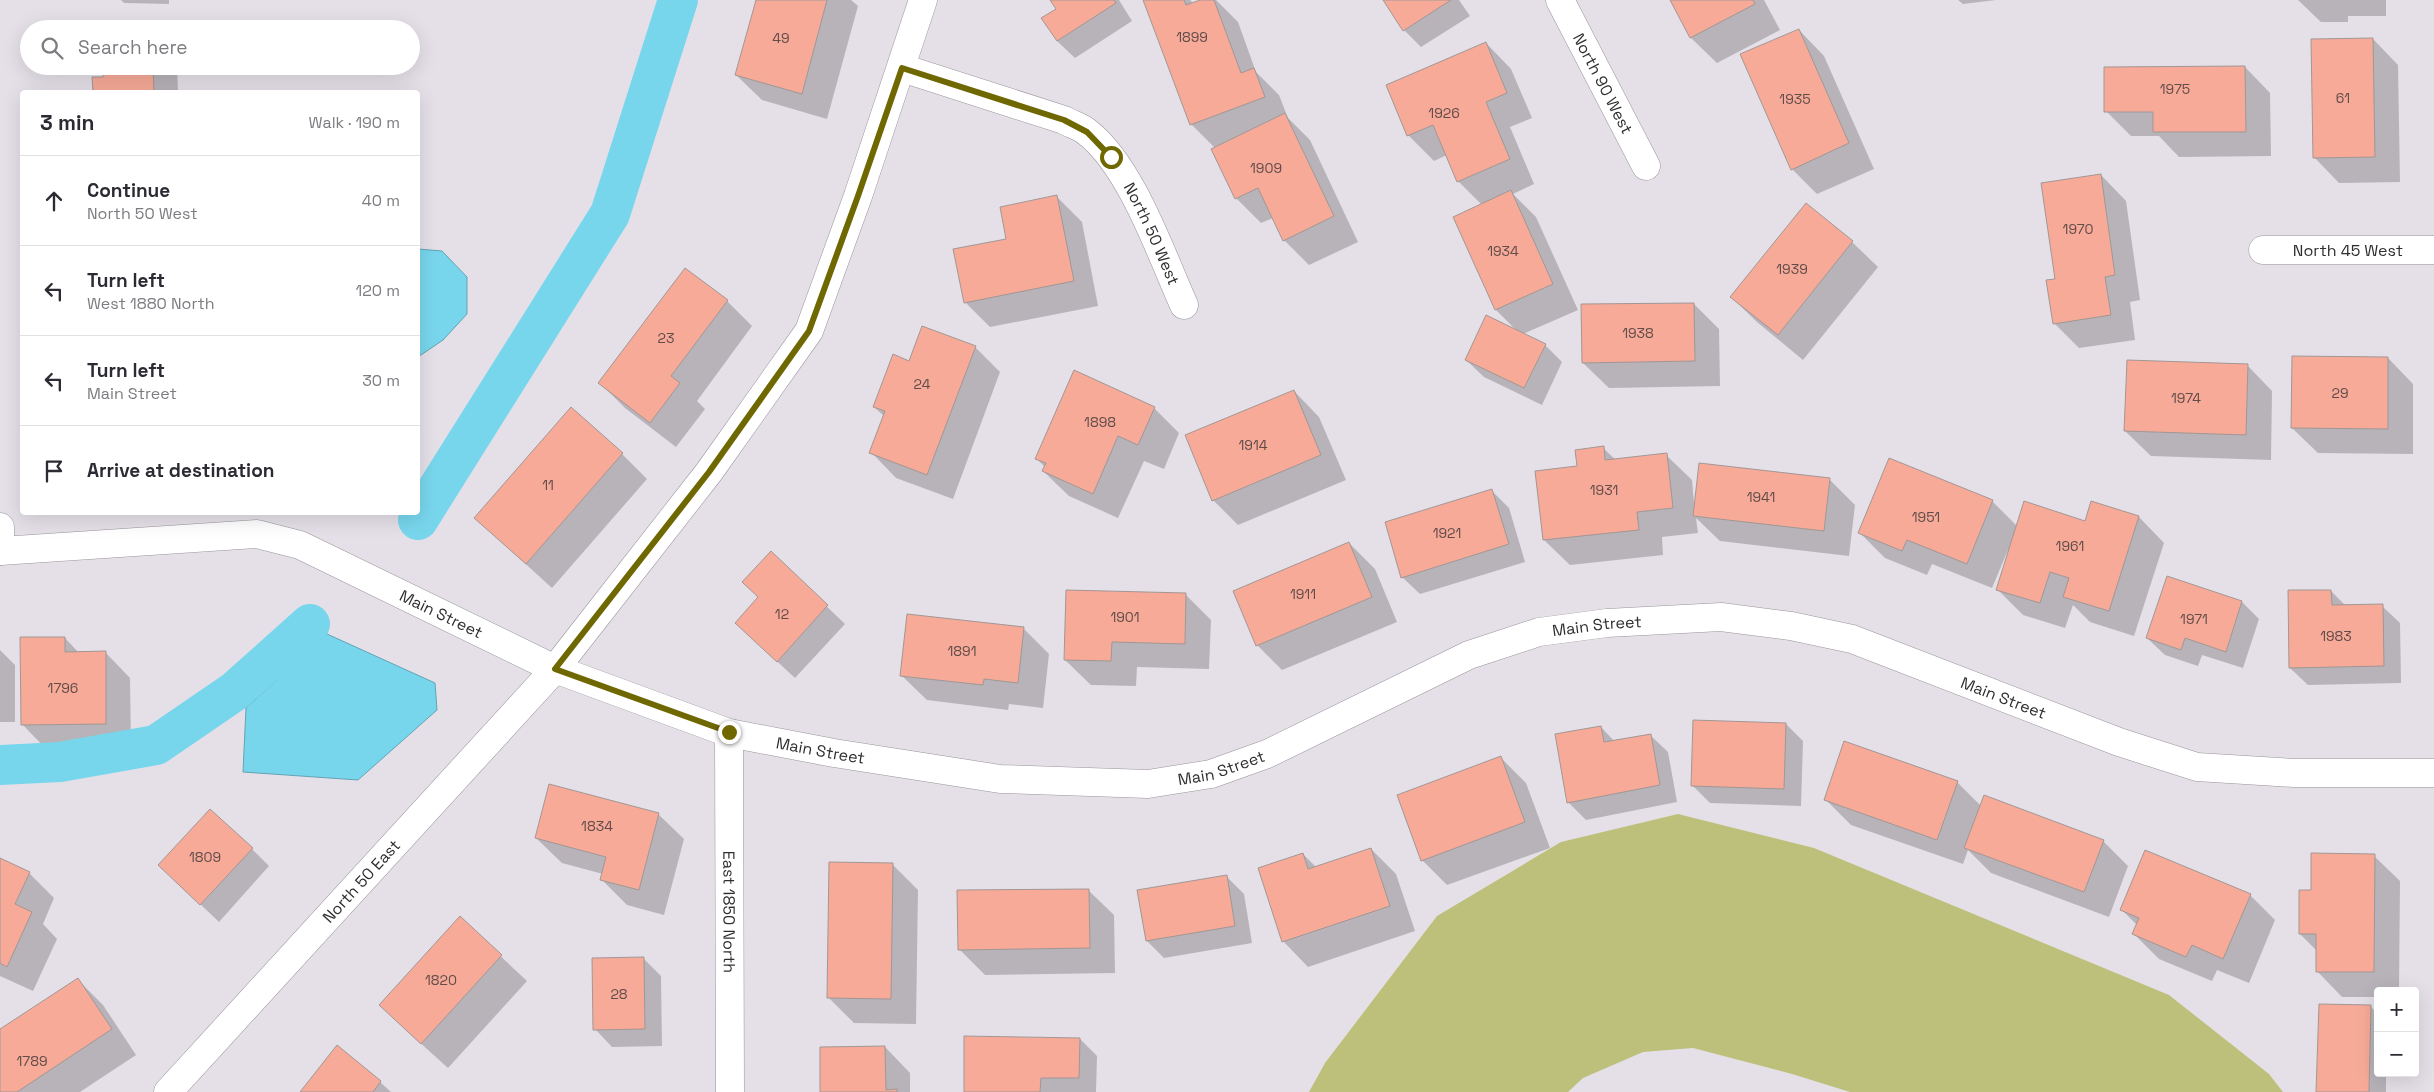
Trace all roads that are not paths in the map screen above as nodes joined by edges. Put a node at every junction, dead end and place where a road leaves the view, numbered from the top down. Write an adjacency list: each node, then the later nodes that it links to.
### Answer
1 (923, 0): 3 (street, North 50 East)
2 (1560, 0): 4 (street, North 90 West)
3 (902, 68): 7 (street, North 50 West); 10 (street, North 50 East)
4 (1646, 166)
5 (2263, 250): 6 (street, North 45 West)
6 (2434, 250)
7 (1184, 304)
8 (0, 527): 9 (street)
9 (0, 551): 10 (street, Main Street)
10 (555, 669): 11 (street, Main Street); 13 (street, North 50 East)
11 (729, 732): 12 (street, Main Street); 14 (street, East 1850 North)
12 (2434, 773)
13 (168, 1092)
14 (730, 1092)

